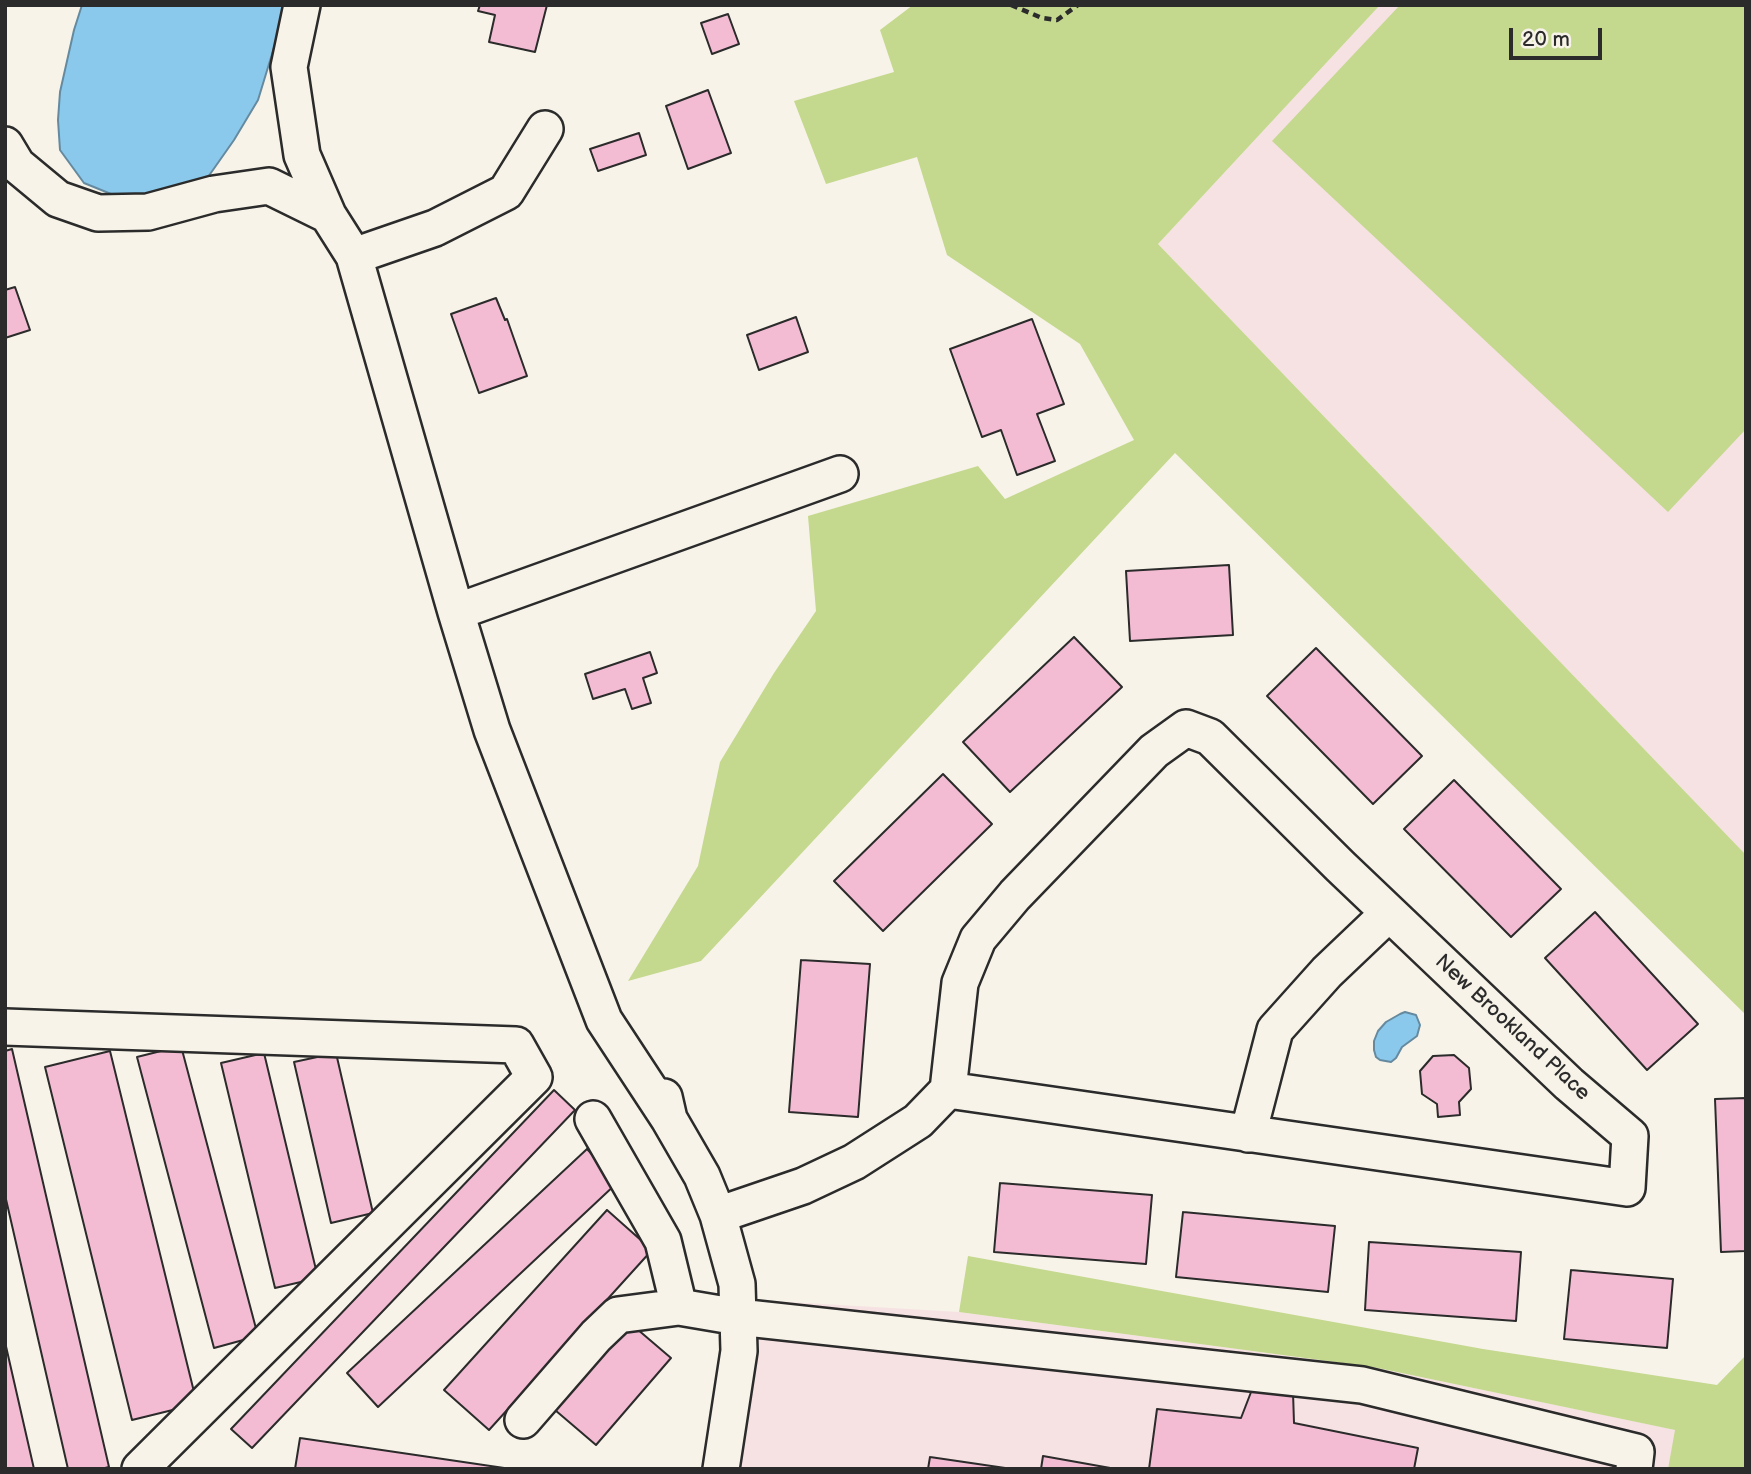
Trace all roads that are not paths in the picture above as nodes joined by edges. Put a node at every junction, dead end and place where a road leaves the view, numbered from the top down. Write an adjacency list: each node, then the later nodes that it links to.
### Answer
1 (302, 5): 4 (street)
2 (545, 129): 5 (street)
3 (5, 145): 4 (street)
4 (328, 215): 5 (street)
5 (354, 256): 7 (street)
6 (840, 474): 7 (street)
7 (456, 612): 13 (street)
8 (1390, 913): 11 (street, New Brookland Place); 14 (street); 14 (street, New Brookland Place)
9 (5, 1027): 19 (street)
10 (653, 1053): 13 (street)
11 (948, 1090): 14 (street, New Brookland Place); 15 (street)
12 (593, 1119): 16 (street)
13 (669, 1119): 15 (street)
14 (1248, 1133)
15 (718, 1215): 17 (street)
16 (679, 1307): 17 (street); 18 (street)
17 (738, 1317): 20 (street); 21 (street)
18 (523, 1420)
19 (140, 1469)
20 (720, 1469)
21 (1634, 1469)

